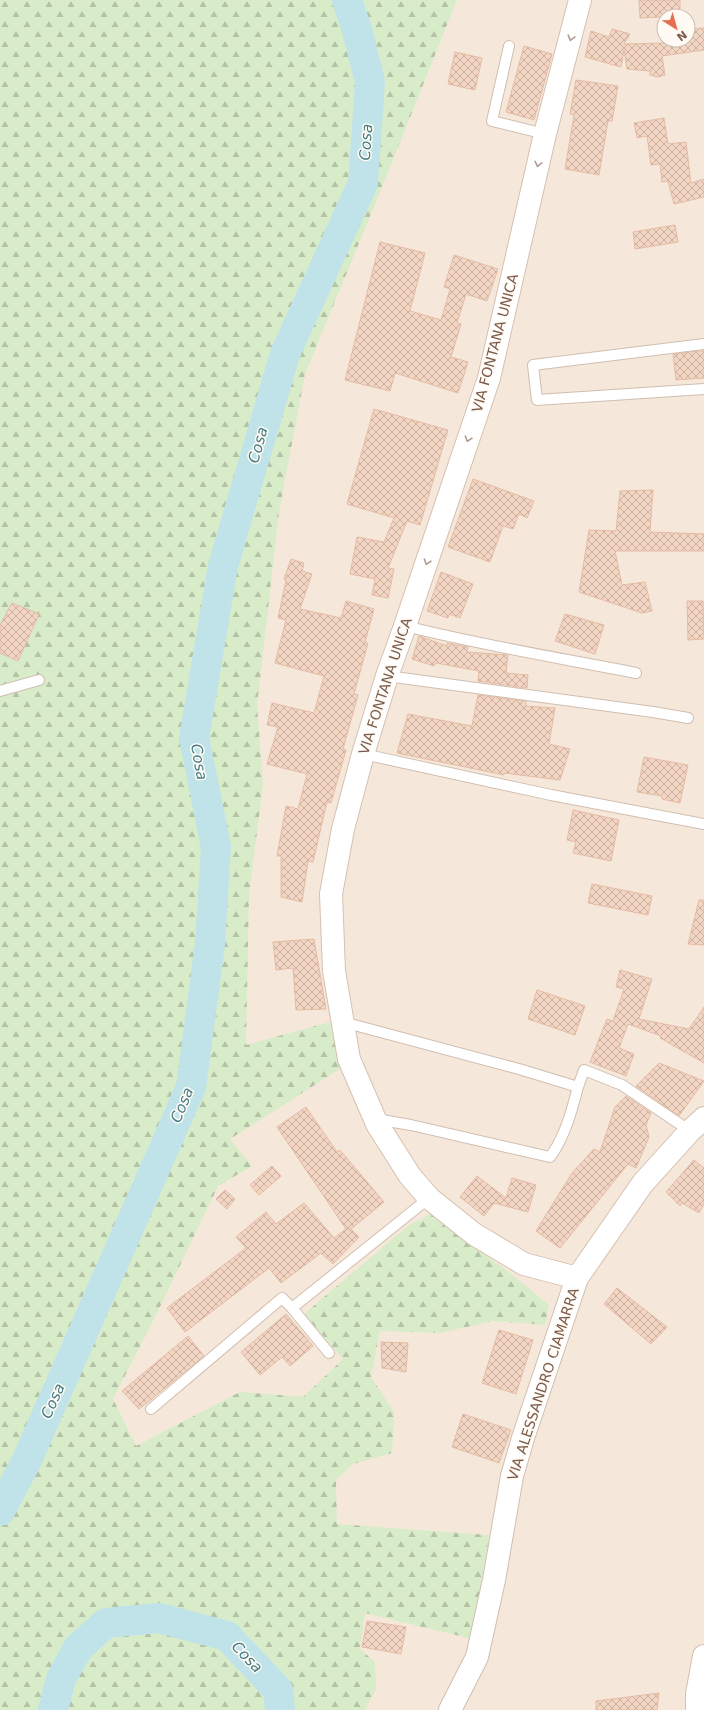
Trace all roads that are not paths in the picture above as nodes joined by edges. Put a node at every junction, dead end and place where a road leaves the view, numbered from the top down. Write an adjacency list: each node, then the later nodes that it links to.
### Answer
1 (580, 0): 3 (main road, VIA FONTANA UNICA, one-way to 3)
2 (509, 46): 3 (lane)
3 (545, 134): 6 (main road, VIA FONTANA UNICA, one-way to 6)
4 (704, 344): 5 (lane)
5 (704, 388)
6 (405, 626): 7 (lane); 8 (main road, VIA FONTANA UNICA)
7 (636, 673)
8 (386, 676): 11 (lane); 12 (main road, VIA FONTANA UNICA)
9 (39, 680): 10 (lane)
10 (0, 691)
11 (688, 718)
12 (363, 754): 13 (lane); 14 (main road, VIA FONTANA UNICA)
13 (704, 824)
14 (343, 1022): 15 (lane); 16 (main road, VIA FONTANA UNICA)
15 (578, 1087): 16 (lane); 17 (lane)
16 (375, 1119): 18 (main road, VIA FONTANA UNICA)
17 (699, 1121): 19 (main road, VIA ALESSANDRO CIAMARRA)
18 (429, 1198): 19 (main road, VIA FONTANA UNICA); 20 (lane)
19 (577, 1278): 24 (main road, VIA ALESSANDRO CIAMARRA)
20 (292, 1308): 21 (lane); 22 (lane)
21 (329, 1352)
22 (151, 1409)
23 (704, 1656): 25 (main road)
24 (450, 1710)
25 (697, 1710)

